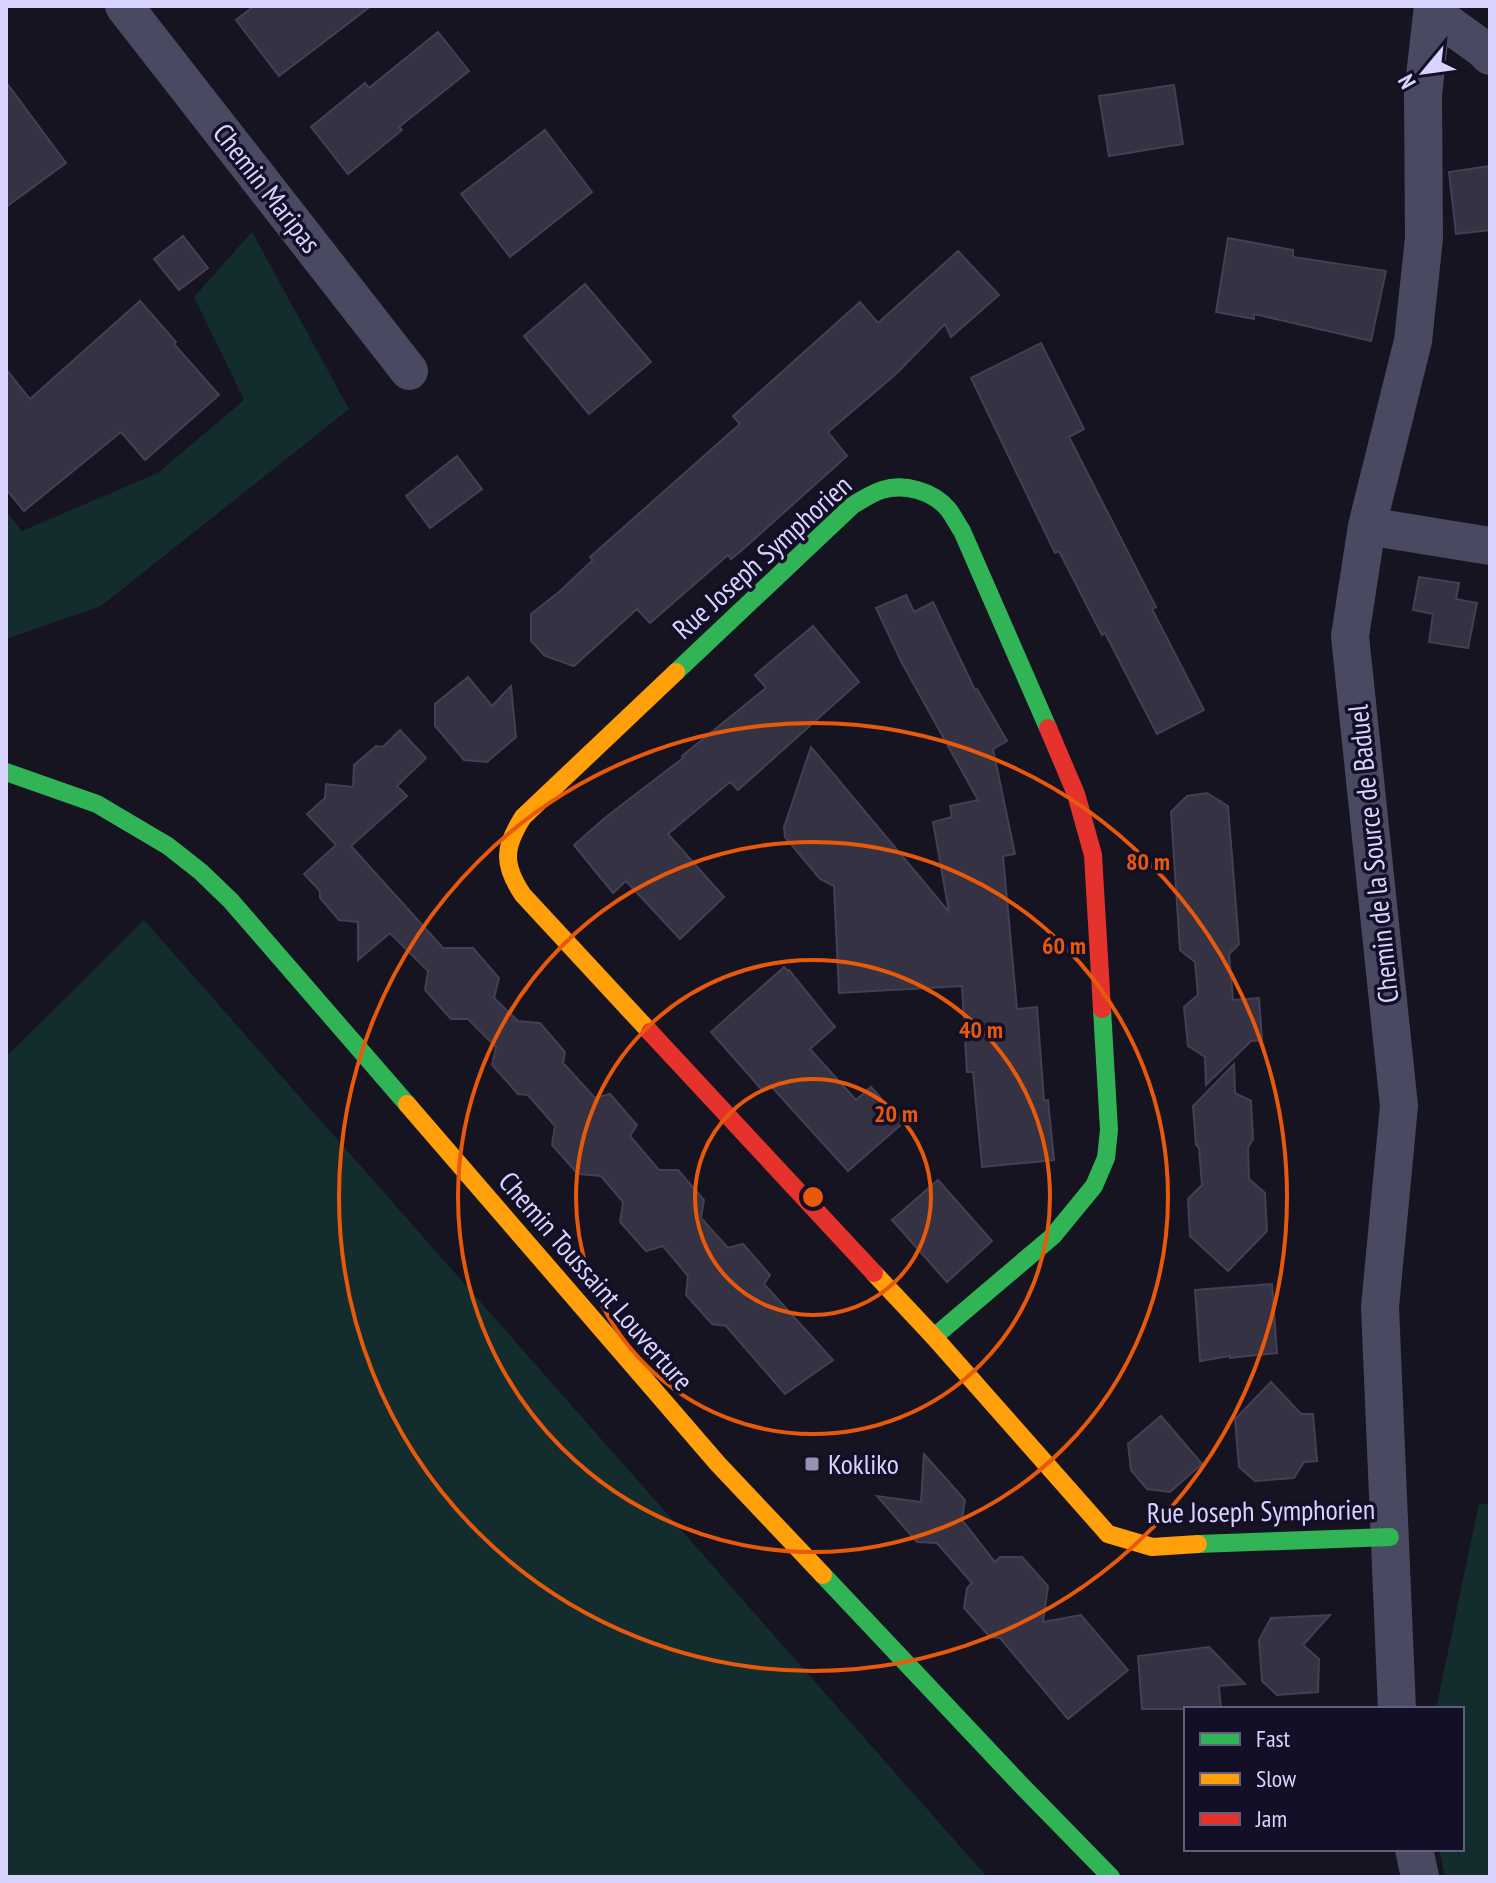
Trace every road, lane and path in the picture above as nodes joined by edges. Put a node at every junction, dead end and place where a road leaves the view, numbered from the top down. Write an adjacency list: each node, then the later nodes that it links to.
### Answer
1 (124, 6): 4 (street, Chemin Maripas)
2 (1433, 10): 3 (street); 5 (street, Chemin de la Source de Baduel)
3 (1490, 56)
4 (409, 371)
5 (1367, 526): 6 (street); 9 (street, Chemin de la Source de Baduel)
6 (1490, 546)
7 (6, 772): 12 (street, Chemin Toussaint Louverture)
8 (934, 1337): 8 (street, Rue Joseph Symphorien); 9 (street, Rue Joseph Symphorien)
9 (1390, 1537): 10 (street, Chemin de la Source de Baduel)
10 (1397, 1707)
11 (1414, 1851): 13 (street)
12 (1111, 1877)
13 (1420, 1877)

